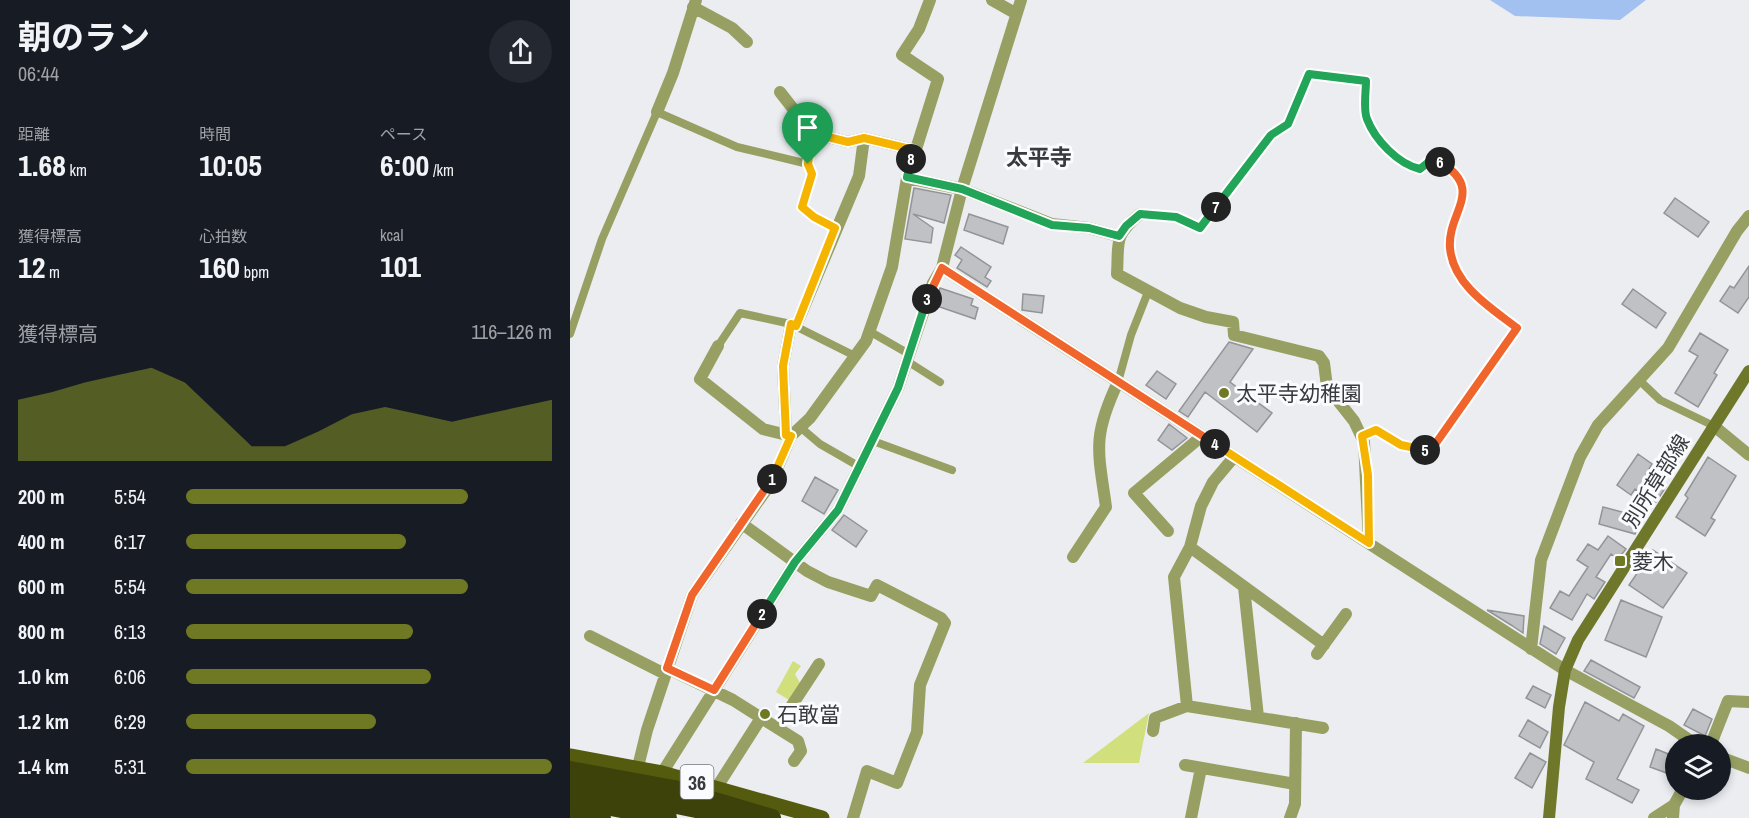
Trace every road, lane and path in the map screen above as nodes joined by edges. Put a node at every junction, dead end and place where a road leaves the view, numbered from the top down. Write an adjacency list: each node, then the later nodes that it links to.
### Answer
1 (930, 0): 11 (street)
2 (992, 0): 5 (street)
3 (1021, 0): 5 (street)
4 (695, 4): 6 (street); 8 (street)
5 (1015, 13): 14 (street)
6 (747, 42)
7 (780, 92): 9 (street)
8 (657, 112): 12 (lane); 23 (lane)
9 (812, 133): 10 (street); 12 (lane)
10 (864, 138): 11 (street); 17 (street)
11 (914, 150): 13 (street)
12 (808, 164): 17 (lane)
13 (907, 177): 14 (street); 22 (street)
14 (962, 189): 18 (street); 19 (street)
15 (1140, 214): 18 (street); 35 (path)
16 (1749, 216): 28 (street)
17 (835, 228): 21 (street)
18 (1119, 236): 20 (street)
19 (942, 268): 26 (street); 30 (street)
20 (1148, 292): 30 (lane); 35 (street)
21 (794, 325): 24 (lane); 25 (lane); 33 (street)
22 (869, 332): 25 (street); 26 (lane)
23 (570, 334)
24 (718, 346): 33 (street)
25 (855, 356): 32 (street)
26 (908, 357): 29 (lane); 36 (street)
27 (1749, 371): 31 (main road, 別所草部線)
28 (1639, 380): 31 (lane); 50 (street)
29 (940, 382)
30 (1118, 382): 34 (street); 45 (street)
31 (1714, 426): 37 (street); 52 (main road, 別所草部線)
32 (800, 428): 33 (street); 39 (lane)
33 (788, 436): 41 (street)
34 (1202, 436): 38 (street); 42 (street)
35 (1362, 436): 43 (street)
36 (873, 441): 39 (street); 40 (lane)
37 (1749, 455)
38 (1234, 457): 43 (street); 44 (street)
39 (860, 467): 46 (street)
40 (951, 470)
41 (741, 523): 46 (street); 53 (street)
42 (1168, 531)
43 (1369, 543): 50 (street)
44 (1190, 547): 47 (street); 56 (street)
45 (1073, 557)
46 (795, 562): 54 (street); 88 (street)
47 (1244, 587): 48 (street); 57 (street)
48 (1346, 614)
49 (590, 636): 53 (street)
50 (1531, 649): 52 (street)
51 (819, 664): 60 (street)
52 (1565, 670): 63 (street); 91 (main road, 別所草部線)
53 (666, 671): 54 (street); 69 (street)
54 (714, 690): 58 (street); 73 (street)
55 (1749, 702): 64 (street)
56 (1187, 706): 57 (street); 62 (street)
57 (1258, 717): 59 (street)
58 (761, 718): 60 (street); 76 (street)
59 (1296, 723): 61 (street); 75 (street)
60 (777, 728): 66 (street)
61 (1323, 728)
62 (1153, 731)
63 (1681, 734)
64 (1715, 734)
65 (570, 756): 69 (main road, 36)
66 (794, 761)
67 (1731, 761): 71 (street)
68 (1185, 765): 70 (street)
69 (638, 768): 73 (main road, 36); 82 (street); 83 (main road)
70 (1201, 768): 75 (street); 89 (street)
71 (1749, 768)
72 (570, 770): 86 (highway, bridge)
73 (662, 773): 76 (main road, 36)
74 (570, 783): 85 (highway, bridge)
75 (1295, 784): 90 (street)
76 (717, 787): 87 (main road, 36)
77 (570, 799): 84 (highway, bridge)
78 (1677, 800): 79 (street)
79 (1674, 805): 92 (street); 93 (street)
80 (570, 813): 81 (highway)
81 (602, 818)
82 (629, 818)
83 (657, 818)
84 (668, 818)
85 (740, 818)
86 (772, 818)
87 (822, 818)
88 (853, 818)
89 (1191, 818)
90 (1290, 818)
91 (1549, 818)
92 (1654, 818)
93 (1673, 818)

